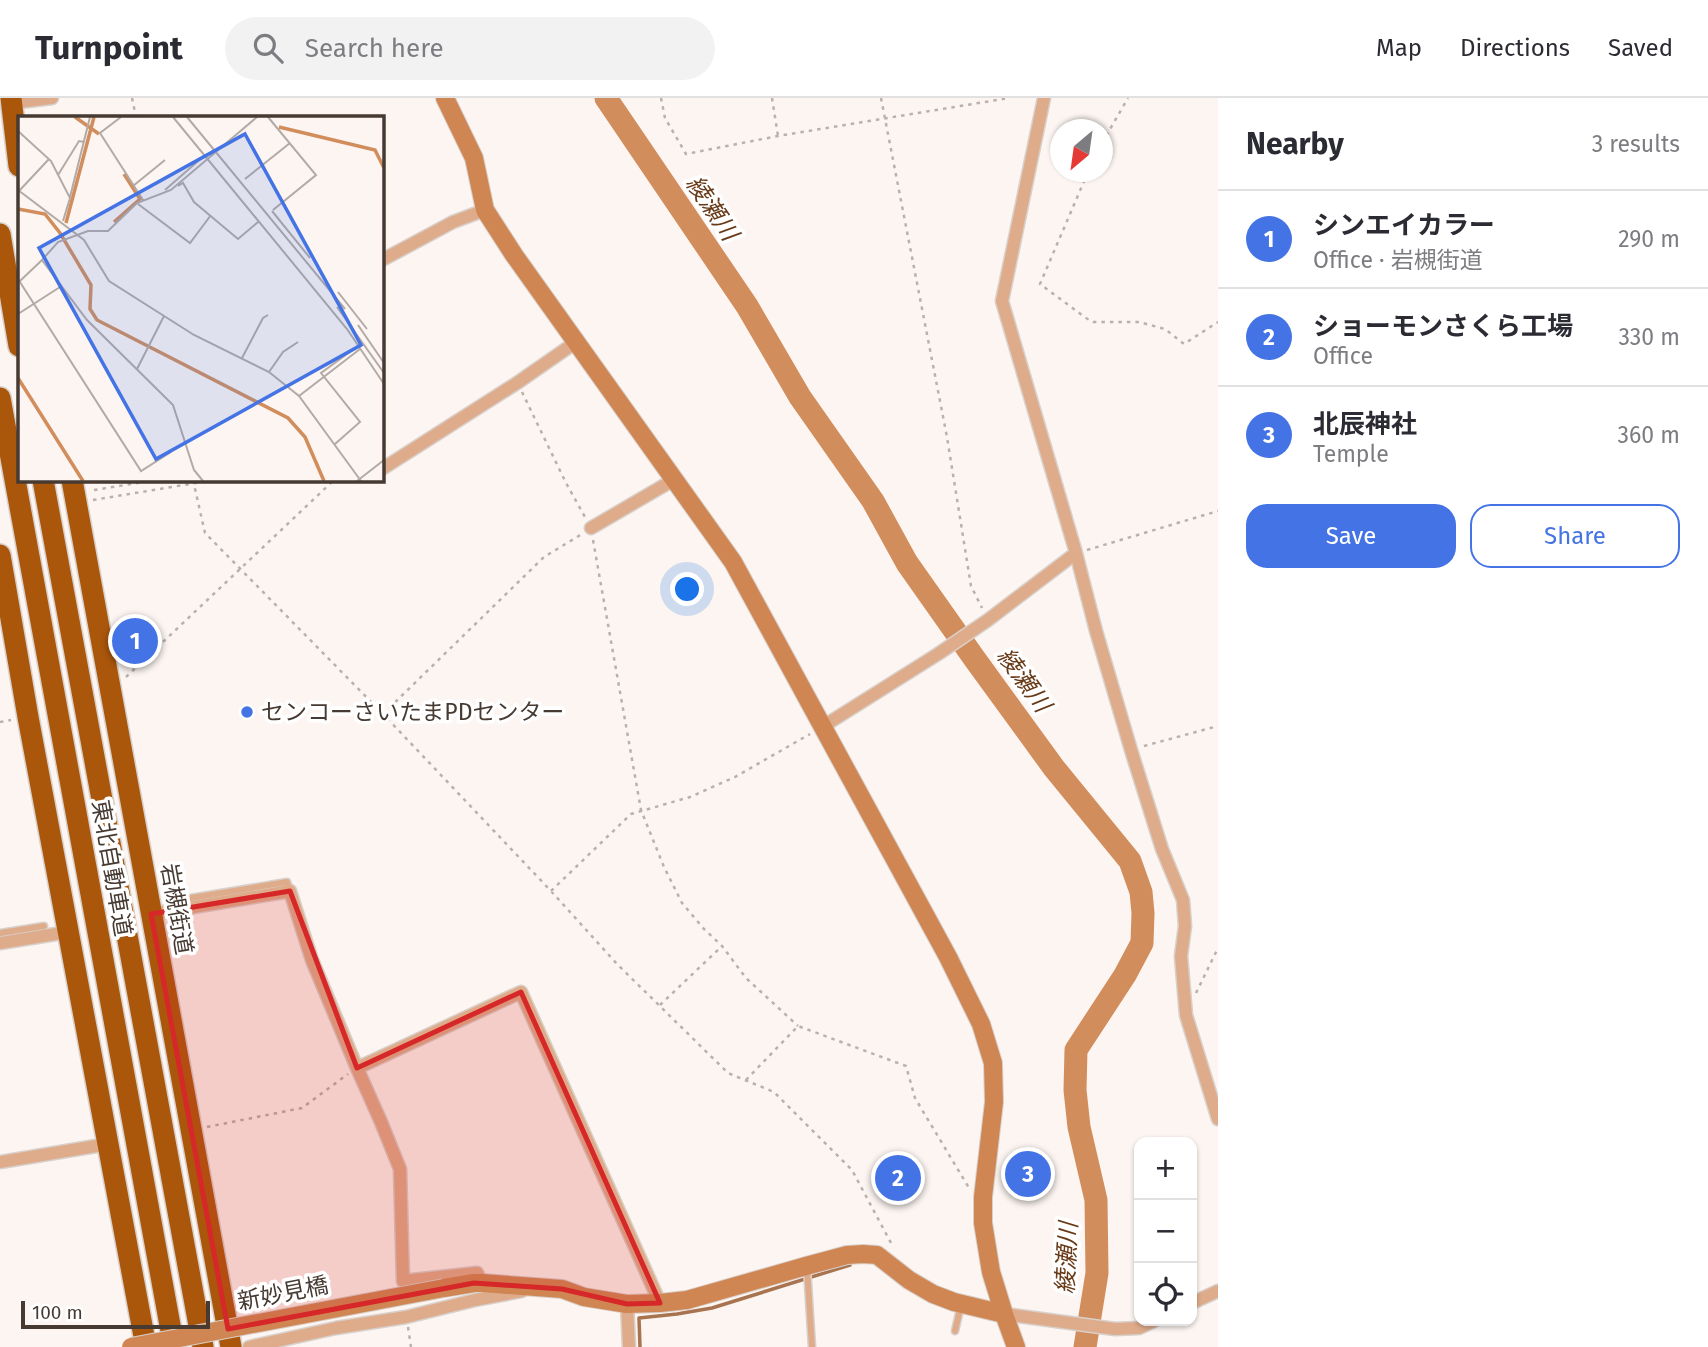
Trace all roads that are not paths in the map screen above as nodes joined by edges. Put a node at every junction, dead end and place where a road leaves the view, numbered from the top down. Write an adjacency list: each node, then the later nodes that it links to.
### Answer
1 (52, 98): 4 (street)
2 (445, 98): 6 (street)
3 (1044, 98): 17 (street)
4 (11, 101): 5 (highway)
5 (18, 158)
6 (485, 210): 8 (street); 10 (street)
7 (0, 234): 9 (highway)
8 (383, 259)
9 (18, 340)
10 (576, 342): 12 (street); 13 (street)
11 (0, 398): 44 (highway, 東北自動車道)
12 (383, 468)
13 (675, 480): 16 (street); 19 (street)
14 (43, 481): 45 (highway, 東北自動車道)
15 (72, 481): 22 (highway, 岩槻街道)
16 (591, 528)
17 (1076, 553): 19 (street); 28 (street)
18 (0, 555): 24 (highway)
19 (822, 727): 39 (street)
20 (290, 891): 21 (lane); 22 (street); 27 (street)
21 (180, 900)
22 (151, 914): 46 (highway, 岩槻街道)
23 (44, 926): 25 (lane)
24 (68, 932): 26 (street); 29 (highway)
25 (0, 933)
26 (0, 943)
27 (357, 1068): 32 (street); 36 (street)
28 (1218, 1119)
29 (108, 1144): 30 (street); 43 (highway)
30 (0, 1163)
31 (806, 1266): 36 (street, 新妙見橋); 38 (street, 新妙見橋); 49 (lane)
32 (482, 1283): 33 (street, 新妙見橋); 42 (street, 新妙見橋, bridge)
33 (543, 1287): 37 (street, 新妙見橋); 47 (street)
34 (1218, 1291): 35 (street)
35 (1197, 1301)
36 (660, 1303): 37 (street, 新妙見橋)
37 (627, 1304): 48 (street)
38 (961, 1304): 39 (street); 41 (lane)
39 (1003, 1314): 40 (street); 50 (street)
40 (1143, 1326)
41 (955, 1331)
42 (131, 1347)
43 (146, 1347)
44 (174, 1347)
45 (203, 1347)
46 (231, 1347)
47 (249, 1347)
48 (629, 1347)
49 (812, 1347)
50 (1016, 1347)

